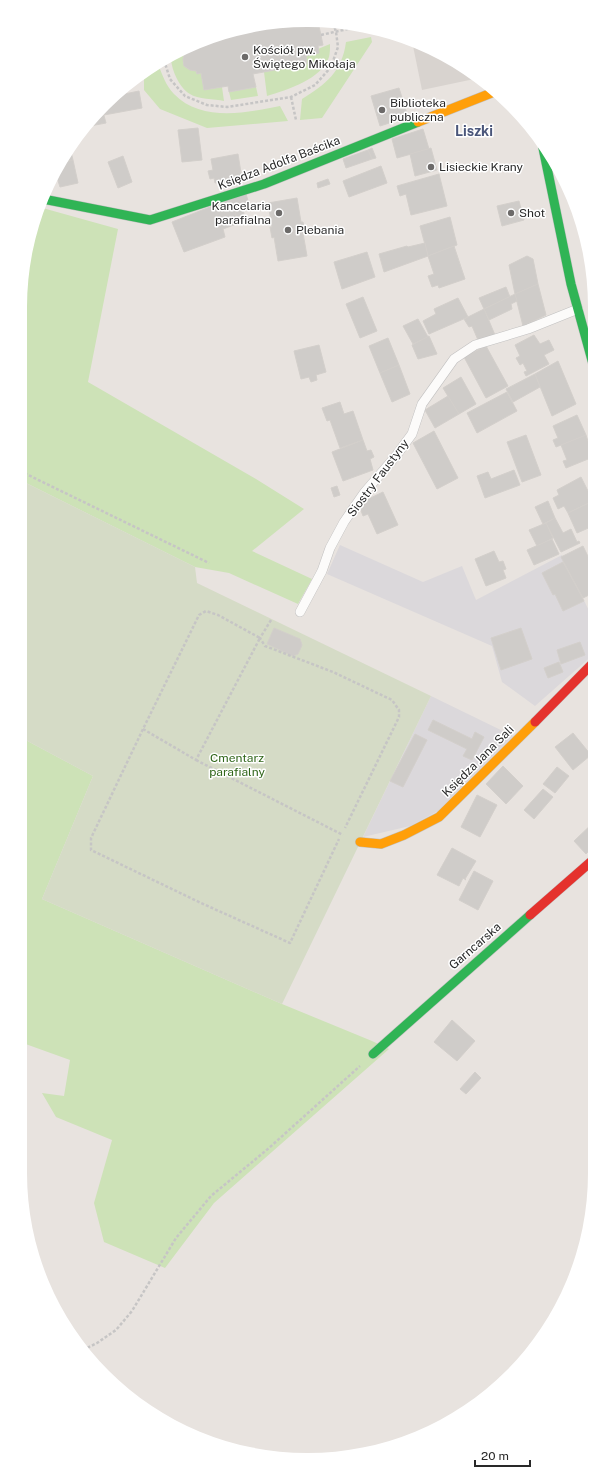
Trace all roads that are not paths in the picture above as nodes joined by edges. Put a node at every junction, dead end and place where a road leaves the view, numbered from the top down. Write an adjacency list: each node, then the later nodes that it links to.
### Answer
1 (489, 94): 3 (street, Księdza Adolfa Baścika)
2 (545, 159): 4 (street)
3 (48, 200)
4 (579, 313): 5 (lane, Siostry Faustyny); 6 (street); 7 (lane, Siostry Faustyny)
5 (588, 314)
6 (588, 346)
7 (300, 612)
8 (588, 668): 9 (street, Księdza Jana Sali)
9 (360, 842)
10 (588, 864): 11 (street, Garncarska)
11 (373, 1054)

